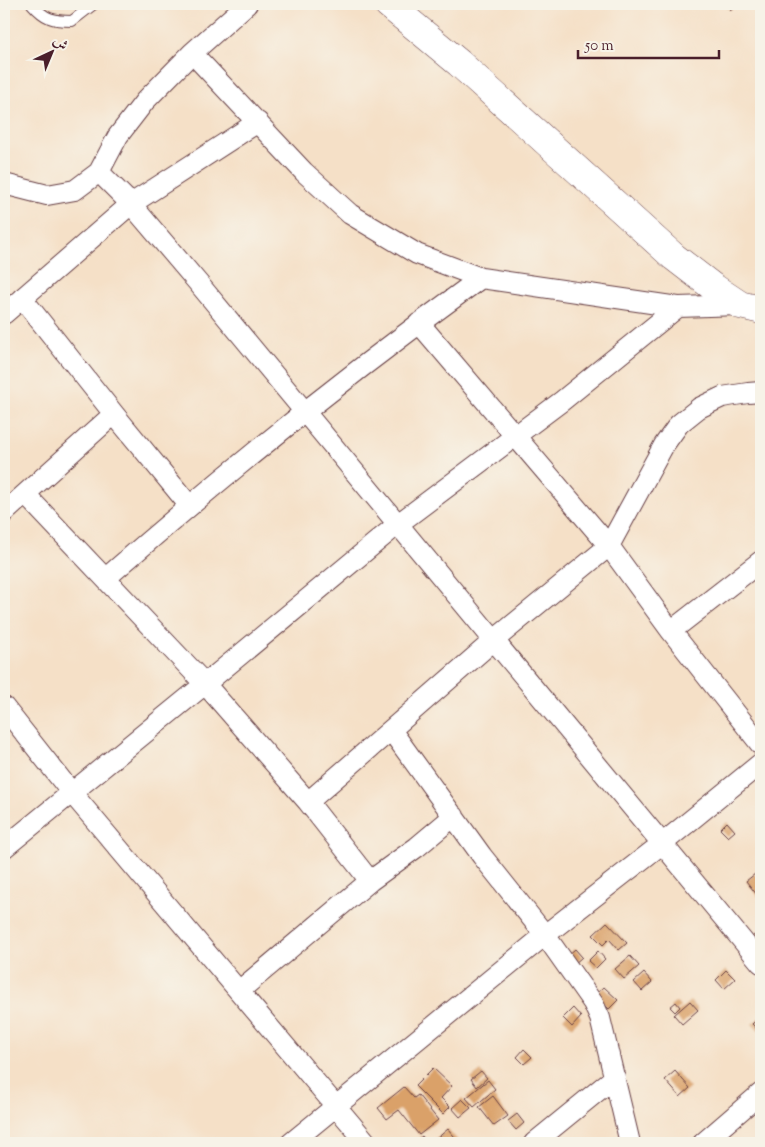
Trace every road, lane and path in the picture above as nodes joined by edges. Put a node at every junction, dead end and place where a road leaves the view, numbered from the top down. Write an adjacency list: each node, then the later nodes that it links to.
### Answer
1 (32, 4): 2 (lane)
2 (94, 4)
3 (247, 4): 5 (street)
4 (388, 4): 13 (highway)
5 (192, 53): 6 (street); 7 (street)
6 (258, 122): 9 (street); 10 (street)
7 (99, 172): 8 (street); 9 (street)
8 (4, 184)
9 (131, 204): 11 (street); 17 (street)
10 (481, 278): 12 (street); 15 (street)
11 (22, 298): 14 (street); 18 (street)
12 (678, 307): 13 (street); 19 (street)
13 (751, 308)
14 (4, 314)
15 (419, 323): 17 (street); 19 (street)
16 (761, 392): 24 (street)
17 (305, 411): 21 (street); 23 (street)
18 (114, 414): 20 (street); 21 (street)
19 (516, 436): 23 (street); 24 (street)
20 (25, 494): 22 (street); 26 (street)
21 (189, 505): 26 (street)
22 (4, 513)
23 (398, 524): 28 (street); 29 (street)
24 (609, 546): 27 (street); 28 (street)
25 (761, 561): 27 (street)
26 (106, 578): 29 (street)
27 (671, 632): 32 (street)
28 (493, 640): 31 (street); 37 (street)
29 (205, 684): 34 (street); 35 (street)
30 (4, 707): 34 (street)
31 (391, 730): 35 (street); 36 (street)
32 (761, 745)
33 (761, 763): 37 (street)
34 (71, 792): 38 (street); 42 (street)
35 (308, 802): 39 (street)
36 (454, 816): 39 (street); 40 (street)
37 (663, 843): 40 (street); 41 (street)
38 (4, 848)
39 (370, 881): 42 (street)
40 (545, 936): 43 (street); 45 (street)
41 (761, 963)
42 (239, 991): 45 (street)
43 (615, 1077): 48 (street); 49 (street)
44 (761, 1093): 50 (street)
45 (336, 1107): 46 (street); 47 (street)
46 (291, 1143)
47 (367, 1143)
48 (534, 1143)
49 (630, 1143)
50 (703, 1143)

